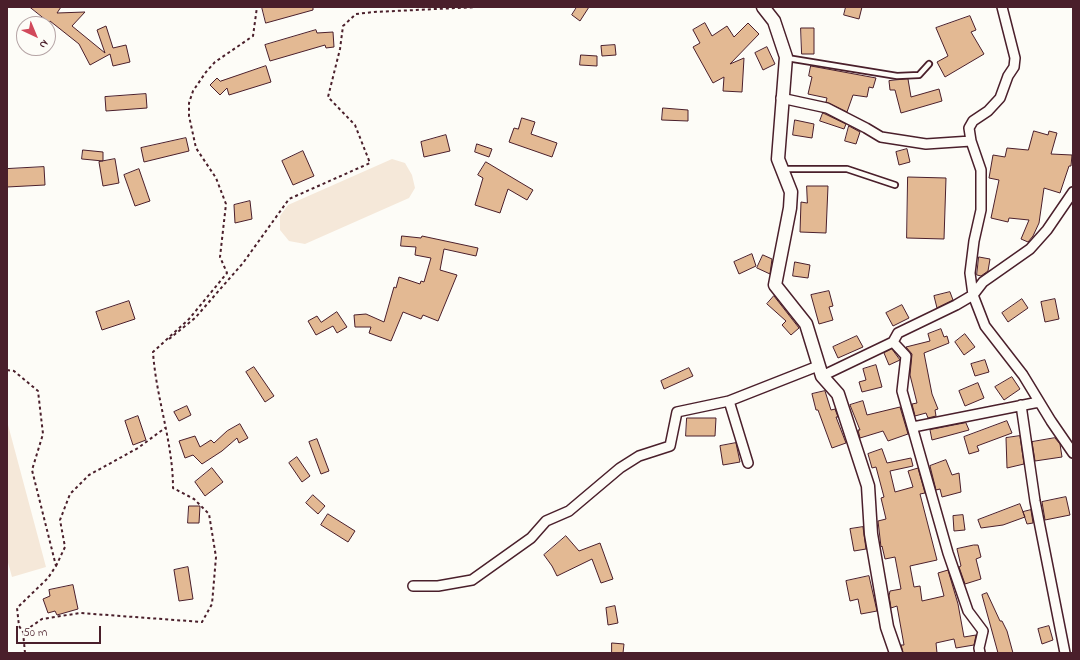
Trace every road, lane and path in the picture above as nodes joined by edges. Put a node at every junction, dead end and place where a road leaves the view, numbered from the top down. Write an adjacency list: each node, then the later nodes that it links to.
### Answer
1 (257, 7): 14 (path)
2 (478, 7): 14 (path)
3 (763, 7): 5 (street)
4 (1002, 7): 8 (street)
5 (786, 57): 6 (lane); 7 (street)
6 (929, 64)
7 (781, 98): 8 (street); 9 (street)
8 (971, 141): 12 (street)
9 (781, 169): 10 (lane); 16 (street)
10 (895, 185)
11 (1073, 192): 12 (street)
12 (973, 295): 13 (street); 18 (street)
13 (893, 342): 16 (street); 20 (street)
14 (153, 352): 21 (path)
15 (7, 370): 24 (path)
16 (820, 371): 17 (street); 28 (street)
17 (729, 401): 23 (street); 25 (street)
18 (1039, 402): 19 (street); 22 (street)
19 (1021, 405): 20 (street); 30 (street)
20 (913, 427): 29 (street)
21 (165, 428): 24 (path); 26 (path)
22 (1073, 453)
23 (748, 463)
24 (56, 566): 26 (path)
25 (413, 586)
26 (23, 632): 27 (path)
27 (25, 653)
28 (896, 653)
29 (980, 653)
30 (1065, 653)

